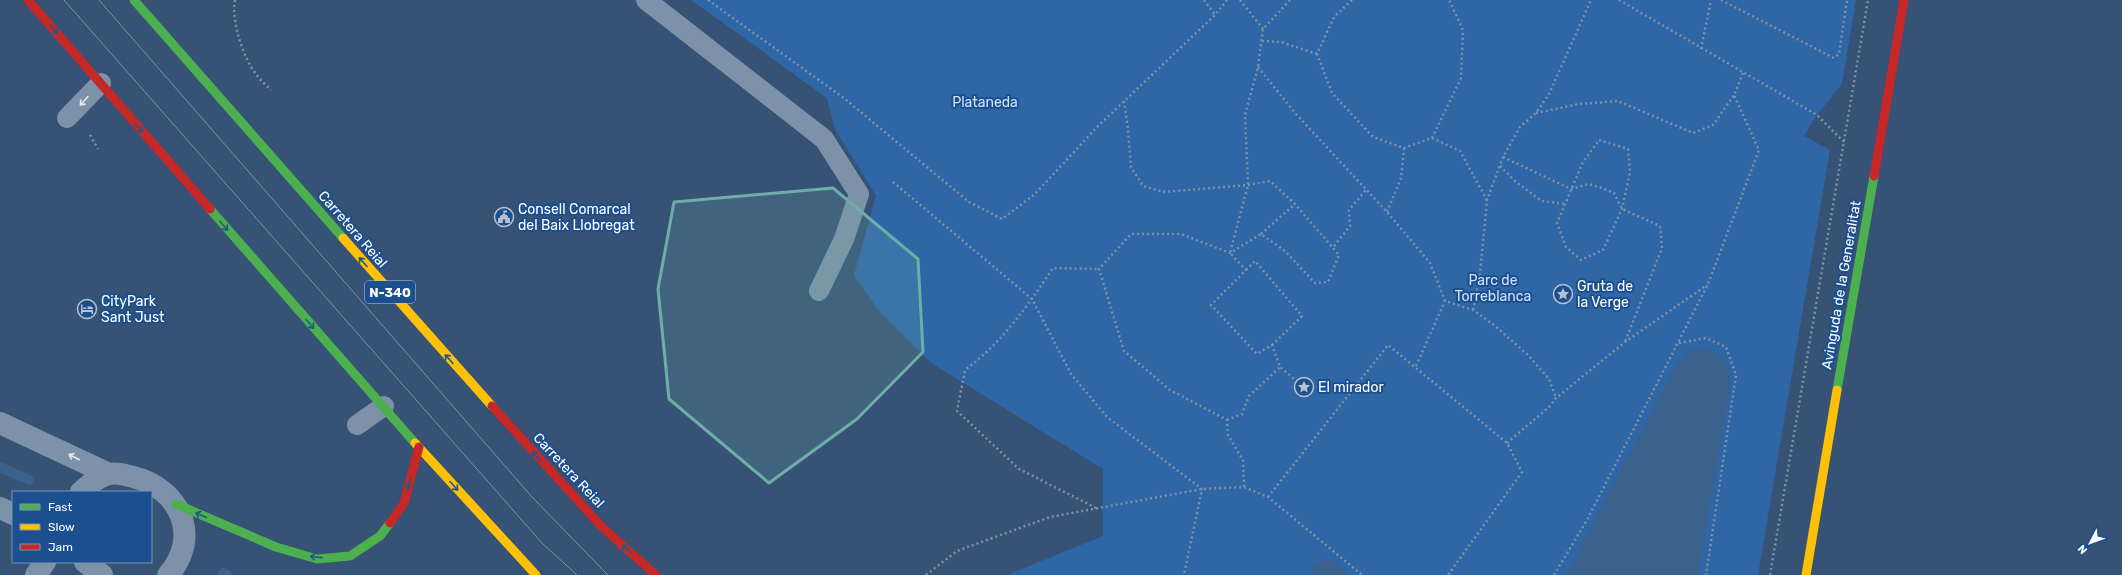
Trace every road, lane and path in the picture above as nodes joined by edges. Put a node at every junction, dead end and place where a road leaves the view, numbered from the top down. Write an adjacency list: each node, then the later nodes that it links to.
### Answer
1 (28, 0): 26 (main road, one-way to 26)
2 (134, 0): 84 (main road, Carretera Reial / N-340, one-way to 2)
3 (234, 0): 27 (path)
4 (646, 0): 52 (lane)
5 (708, 0): 29 (path)
6 (1204, 0): 19 (path)
7 (1227, 0): 19 (path)
8 (1240, 0): 20 (path)
9 (1290, 0): 20 (path)
10 (1352, 0): 23 (path)
11 (1449, 0): 32 (path)
12 (1591, 0): 30 (path)
13 (1619, 0): 22 (path)
14 (1711, 0): 22 (path)
15 (1722, 0): 16 (path)
16 (1847, 0)
17 (1868, 0): 33 (path)
18 (1904, 0): 92 (main road, Avinguda de la Generalitat)
19 (1215, 15): 29 (path)
20 (1264, 28): 21 (path)
21 (1262, 41): 23 (path); 24 (path)
22 (1701, 49): 25 (path)
23 (1317, 54): 34 (path)
24 (1258, 67): 38 (path); 40 (path)
25 (1743, 73): 28 (path); 33 (path)
26 (101, 83): 31 (lane, one-way to 31); 63 (main road, one-way to 63)
27 (271, 90)
28 (1734, 95): 30 (path); 51 (path)
29 (1124, 101): 38 (path)
30 (1536, 114): 35 (path)
31 (67, 118)
32 (1432, 138): 34 (path); 41 (path)
33 (1845, 143): 91 (path)
34 (1404, 148): 45 (path)
35 (1503, 157): 36 (path); 39 (path)
36 (1500, 166): 41 (path); 43 (path)
37 (893, 182): 53 (path)
38 (1248, 185): 42 (path); 48 (path)
39 (1571, 189): 43 (path); 44 (path); 44 (path)
40 (1366, 190): 45 (path); 47 (path)
41 (1487, 200): 55 (path)
42 (1295, 204): 46 (path); 47 (path)
43 (1565, 204): 44 (path)
44 (1622, 209): 56 (path)
45 (1388, 212): 54 (path)
46 (1261, 234): 47 (path); 48 (path)
47 (1334, 246)
48 (1230, 253): 49 (path); 50 (path)
49 (1099, 269): 53 (path); 64 (path)
50 (1246, 270): 58 (path); 58 (path)
51 (1708, 284): 56 (path); 57 (path)
52 (819, 291)
53 (1032, 299): 71 (path); 76 (path)
54 (1445, 301): 55 (path); 59 (path)
55 (1473, 310): 62 (path)
56 (1625, 342): 62 (path)
57 (1679, 343): 89 (path); 90 (path)
58 (1272, 346): 60 (path)
59 (1416, 366): 67 (path); 73 (path)
60 (1280, 367): 61 (path); 64 (path)
61 (1304, 387)
62 (1556, 398): 67 (path)
63 (384, 406): 66 (lane); 68 (main road)
64 (1227, 420): 70 (path)
65 (0, 423): 69 (street, one-way to 65)
66 (357, 425)
67 (1507, 442): 88 (path)
68 (419, 447): 74 (main road, one-way to 74); 83 (main road, one-way to 83)
69 (109, 474): 72 (street); 74 (street)
70 (1244, 487): 71 (path); 73 (path)
71 (1202, 490): 76 (path); 86 (path)
72 (82, 491)
73 (1268, 498): 87 (path)
74 (176, 504): 82 (street)
75 (0, 508): 77 (street)
76 (1096, 508): 85 (path)
77 (12, 514)
78 (44, 563): 80 (street)
79 (86, 563): 81 (street)
80 (36, 575)
81 (102, 575)
82 (168, 575)
83 (536, 575)
84 (656, 575)
85 (926, 575)
86 (1184, 575)
87 (1362, 575)
88 (1448, 575)
89 (1554, 575)
90 (1706, 575)
91 (1770, 575)
92 (1806, 575)

